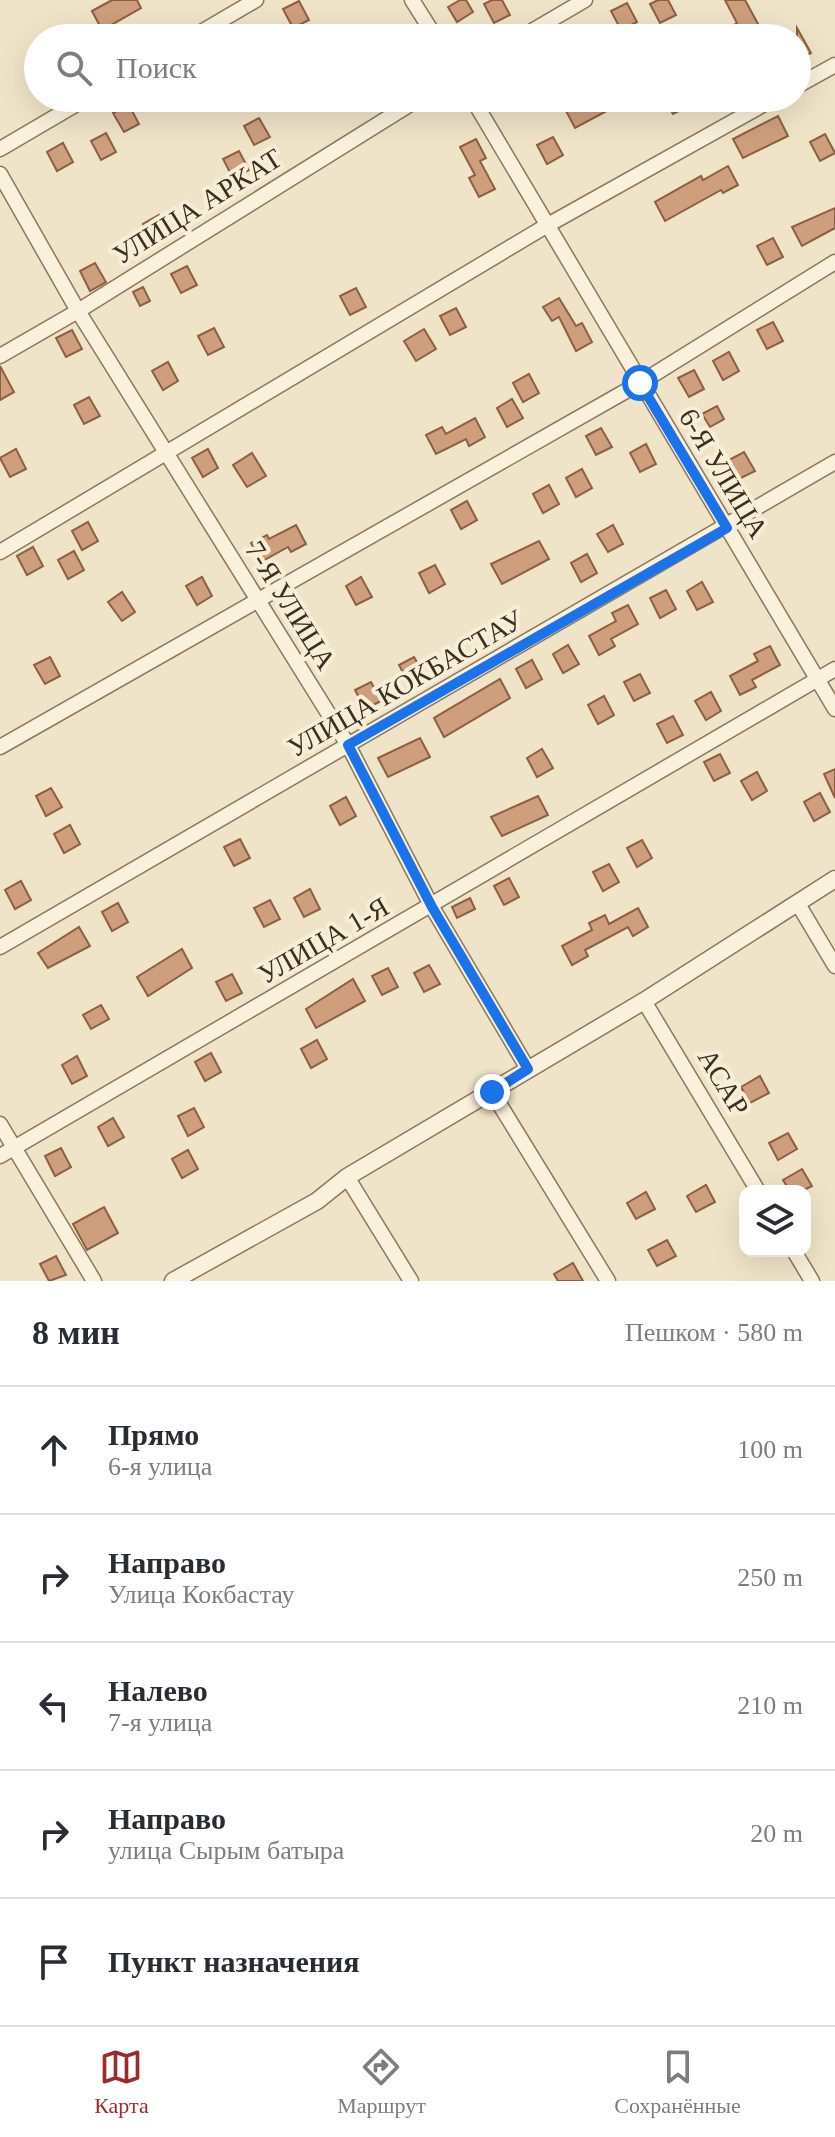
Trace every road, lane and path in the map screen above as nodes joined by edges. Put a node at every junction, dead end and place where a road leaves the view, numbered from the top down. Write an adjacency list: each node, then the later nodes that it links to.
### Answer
1 (256, 0): 4 (street)
2 (412, 0): 5 (street)
3 (585, 0): 6 (street)
4 (215, 24)
5 (427, 24)
6 (544, 24)
7 (835, 65): 8 (street)
8 (811, 78)
9 (63, 112): 13 (street)
10 (398, 112): 17 (street, УЛИЦА АРКАТ)
11 (480, 112): 15 (street, 6-Я УЛИЦА)
12 (750, 112): 15 (street)
13 (0, 149)
14 (0, 174): 17 (street, 7-Я УЛИЦА)
15 (546, 226): 19 (street, 6-Я УЛИЦА); 20 (street)
16 (835, 262): 19 (street)
17 (78, 311): 18 (street, УЛИЦА АРКАТ); 20 (street, 7-Я УЛИЦА)
18 (0, 356)
19 (640, 383): 22 (street, 6-Я УЛИЦА); 24 (street)
20 (167, 454): 23 (street); 24 (street, 7-Я УЛИЦА)
21 (835, 462): 22 (street, УЛИЦА КОКБАСТАУ)
22 (727, 528): 26 (street, 6-Я УЛИЦА); 28 (street, УЛИЦА КОКБАСТАУ)
23 (0, 552)
24 (257, 599): 28 (street, 7-Я УЛИЦА); 29 (street)
25 (835, 669): 26 (street, УЛИЦА 1-Я)
26 (818, 680): 27 (street, 6-Я УЛИЦА); 32 (street, УЛИЦА 1-Я)
27 (835, 709)
28 (348, 745): 32 (street, 7-Я УЛИЦА); 33 (street, УЛИЦА КОКБАСТАУ)
29 (0, 747)
30 (835, 879): 31 (street)
31 (798, 904): 34 (street); 35 (street)
32 (432, 907): 36 (street, 7-Я УЛИЦА); 39 (street, УЛИЦА 1-Я)
33 (0, 947)
34 (835, 966)
35 (644, 1001): 36 (street); 42 (street, АСАР)
36 (528, 1069): 37 (street)
37 (492, 1092): 41 (street); 49 (street)
38 (0, 1124): 39 (street)
39 (14, 1148): 40 (street, УЛИЦА 1-Я); 45 (street)
40 (0, 1156)
41 (347, 1177): 44 (street); 48 (street)
42 (754, 1185)
43 (798, 1257): 50 (street)
44 (196, 1265): 46 (street); 47 (street)
45 (94, 1281)
46 (173, 1281)
47 (206, 1281)
48 (411, 1281)
49 (608, 1281)
50 (812, 1281)

